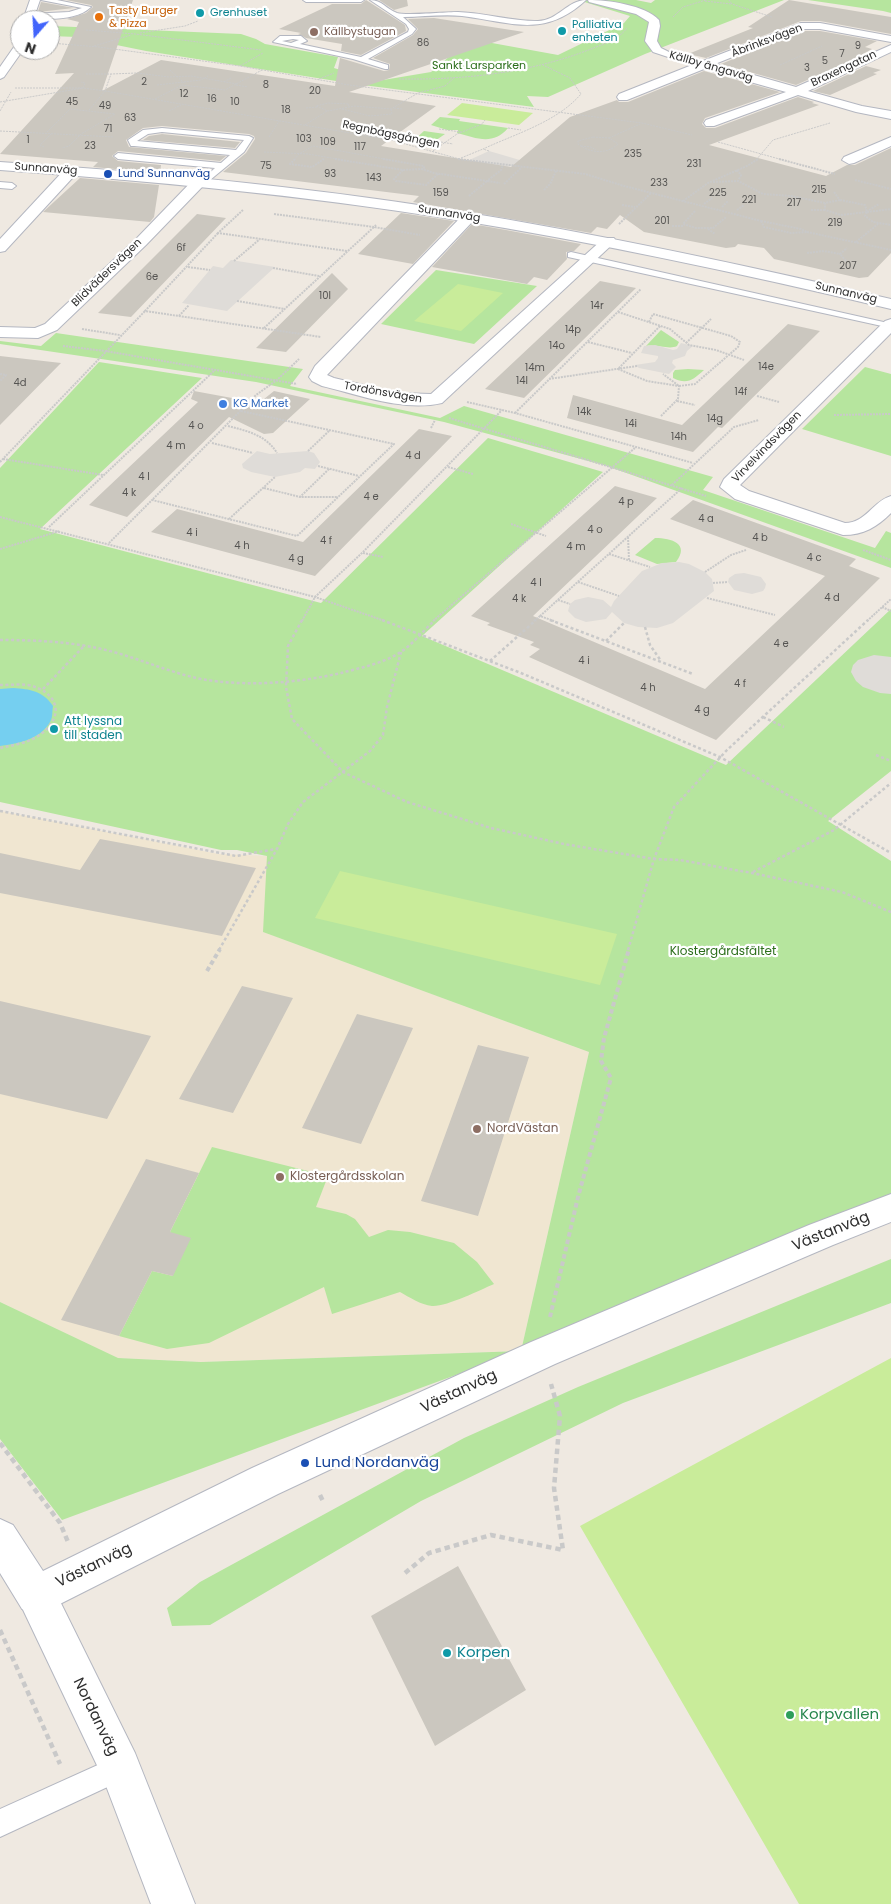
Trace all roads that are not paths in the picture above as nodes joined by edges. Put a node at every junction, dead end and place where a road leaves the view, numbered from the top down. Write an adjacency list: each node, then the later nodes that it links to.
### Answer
1 (44, 0): 7 (lane)
2 (306, 0): 3 (lane)
3 (361, 0)
4 (374, 0): 8 (lane)
5 (583, 0): 8 (lane)
6 (593, 0): 14 (street, Källby ängaväg)
7 (60, 15)
8 (397, 15): 13 (lane)
9 (891, 39): 14 (street, Åbrinksvägen)
10 (292, 44): 13 (lane)
11 (891, 48): 17 (street, Braxengatan)
12 (10, 60): 16 (street)
13 (362, 60): 15 (lane)
14 (704, 66): 17 (street, Källby ängaväg); 18 (street, Åbrinksvägen)
15 (385, 67)
16 (0, 75)
17 (797, 91): 19 (street, Källby ängaväg); 20 (street, Braxengatan)
18 (623, 97)
19 (888, 114)
20 (710, 123)
21 (891, 140): 24 (street)
22 (237, 153): 22 (lane); 26 (lane)
23 (118, 156): 26 (lane)
24 (850, 160)
25 (0, 166): 27 (street, Sunnanväg)
26 (222, 166): 28 (lane)
27 (71, 171): 28 (street, Sunnanväg); 33 (street)
28 (201, 182): 31 (street, Sunnanväg); 38 (street, Blidvädersvägen)
29 (0, 185): 30 (lane)
30 (12, 186)
31 (469, 217): 32 (street, Sunnanväg); 35 (street, Tordönsvägen)
32 (612, 235): 35 (street, Tordönsvägen); 36 (street, Sunnanväg)
33 (0, 248)
34 (571, 255): 35 (lane)
35 (589, 258): 37 (lane)
36 (891, 304)
37 (889, 325): 39 (street, Virvelvindsvägen)
38 (0, 332)
39 (891, 502)
40 (891, 1208): 42 (street, Västanväg)
41 (0, 1538): 42 (street, Nordanväg)
42 (36, 1595): 43 (street, Nordanväg)
43 (120, 1768): 44 (lane); 45 (street, Nordanväg)
44 (0, 1823)
45 (173, 1904)

